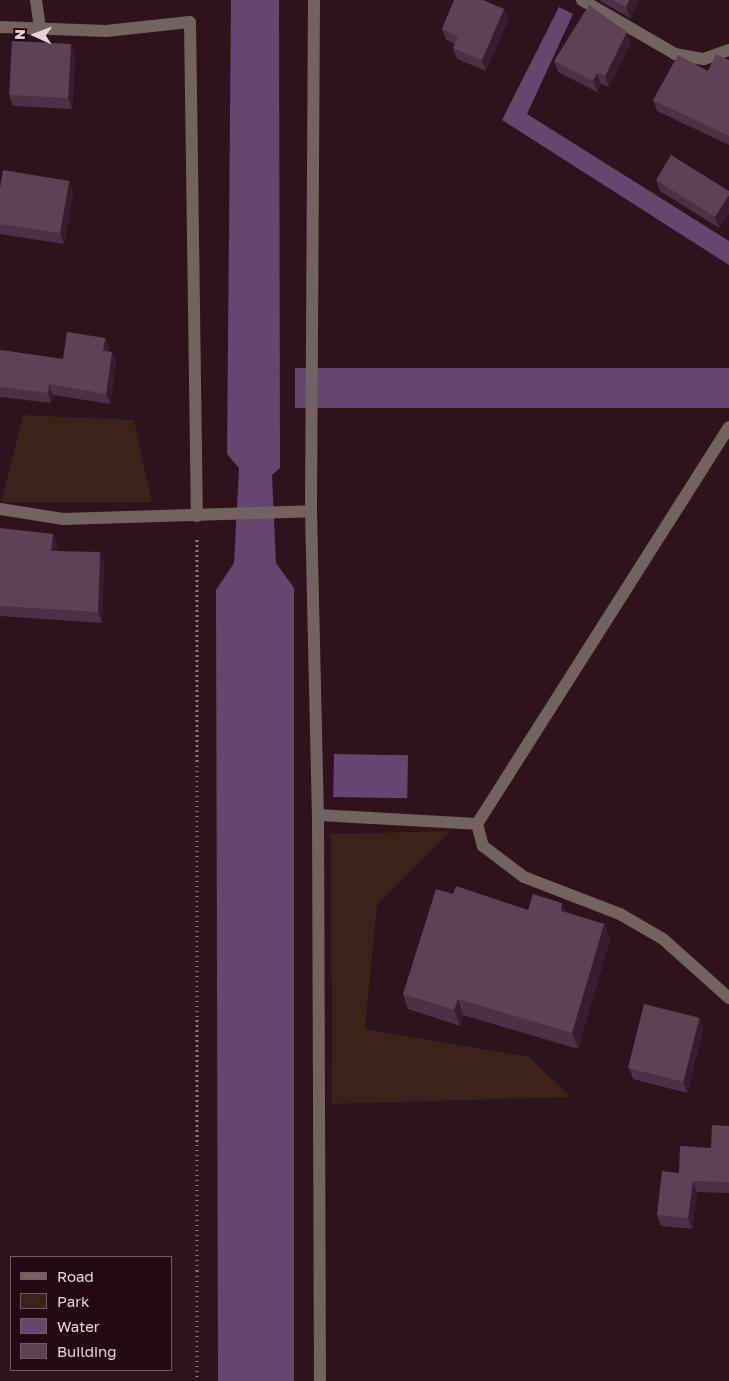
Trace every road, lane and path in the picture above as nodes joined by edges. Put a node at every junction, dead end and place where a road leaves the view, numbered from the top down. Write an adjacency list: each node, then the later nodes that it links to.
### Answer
1 (36, 0): 5 (street)
2 (314, 0): 9 (street)
3 (585, 2): 6 (street)
4 (0, 28): 5 (street)
5 (40, 29): 10 (street)
6 (729, 50)
7 (729, 427): 12 (street)
8 (0, 509): 10 (street)
9 (311, 511): 10 (street); 11 (street)
10 (196, 516): 14 (path)
11 (318, 815): 12 (street); 15 (street)
12 (477, 824): 13 (street)
13 (729, 998)
14 (196, 1381)
15 (320, 1381)

